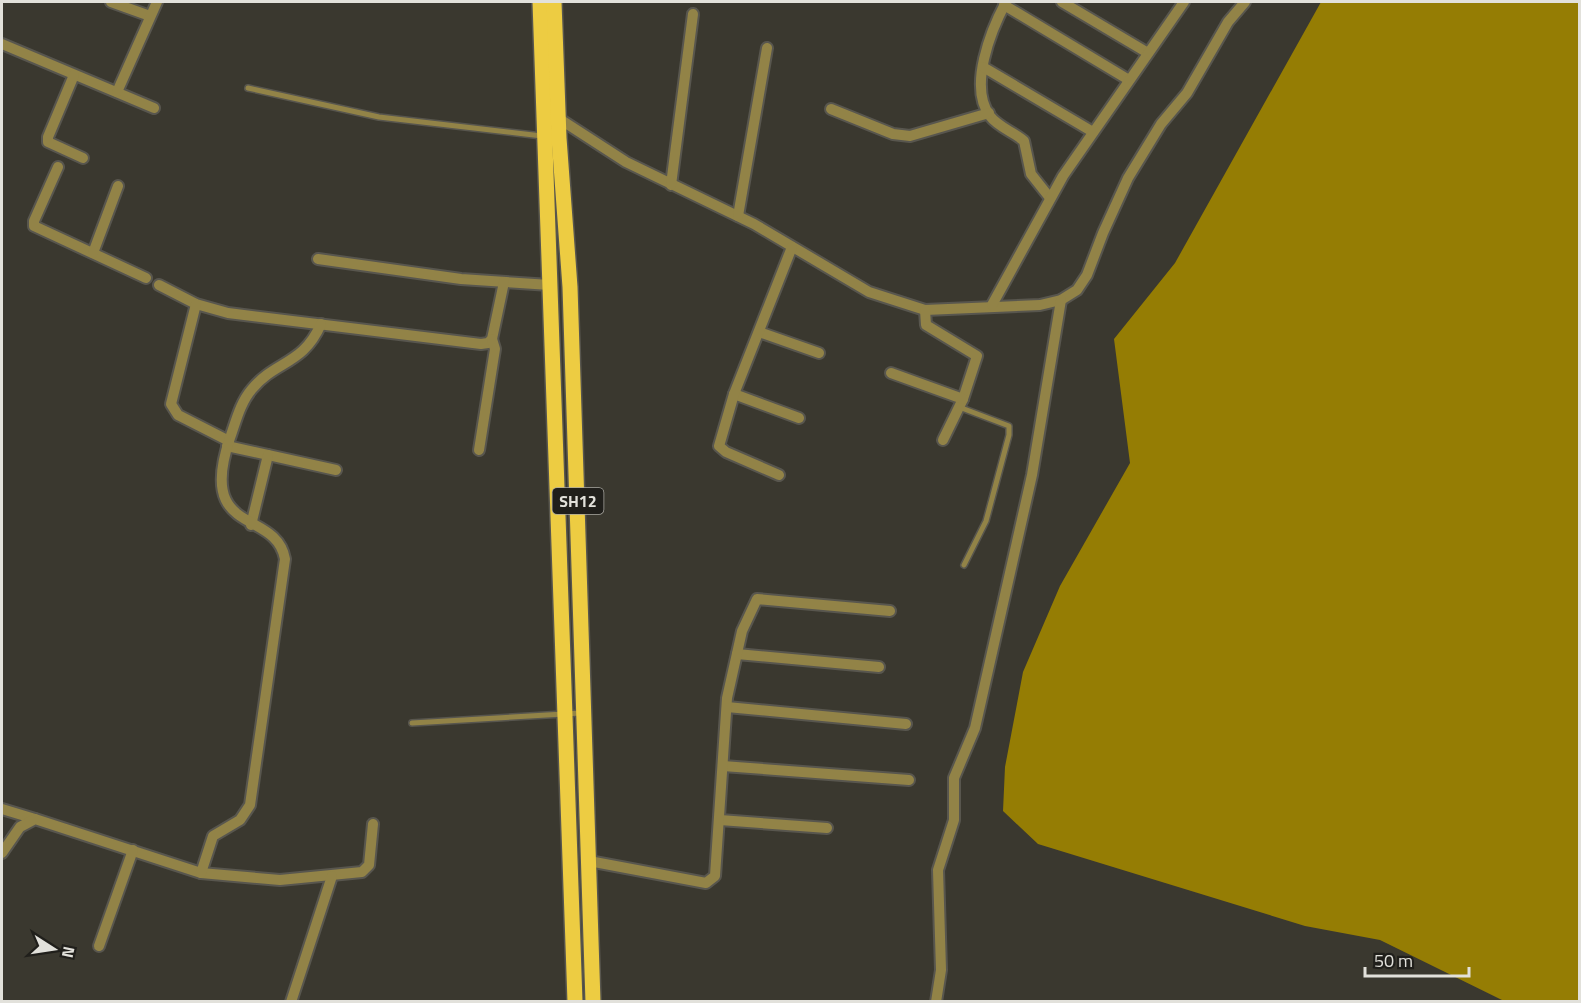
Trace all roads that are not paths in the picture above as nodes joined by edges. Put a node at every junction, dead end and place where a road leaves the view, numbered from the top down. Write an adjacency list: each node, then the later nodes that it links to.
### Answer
1 (111, 2): 10 (street)
2 (157, 2): 10 (street)
3 (540, 2): 24 (main road)
4 (554, 2): 22 (main road, SH12)
5 (1062, 2): 13 (street)
6 (1184, 2): 13 (street)
7 (1245, 2): 38 (street)
8 (1005, 3): 14 (street); 16 (street)
9 (693, 14): 27 (street)
10 (150, 16): 18 (street)
11 (2, 44): 15 (street)
12 (767, 48): 30 (street)
13 (1148, 53): 16 (street)
14 (983, 67): 21 (street); 23 (street)
15 (74, 75): 18 (street); 25 (street)
16 (1129, 80): 23 (street)
17 (248, 88): 24 (lane)
18 (117, 92): 19 (street)
19 (154, 108)
20 (831, 109): 21 (street)
21 (989, 114): 29 (street)
22 (558, 118): 27 (street); 62 (main road, SH12)
23 (1094, 132): 29 (street)
24 (545, 136): 37 (main road)
25 (83, 158)
26 (58, 167): 32 (street)
27 (671, 185): 30 (street)
28 (118, 186): 32 (street)
29 (1050, 198): 40 (street)
30 (738, 216): 31 (street)
31 (792, 248): 41 (street); 43 (street)
32 (93, 253): 34 (street)
33 (318, 259): 35 (street)
34 (146, 278)
35 (504, 282): 37 (street); 44 (street)
36 (159, 285): 39 (street)
37 (550, 285): 63 (main road)
38 (1061, 300): 40 (street); 82 (street)
39 (196, 304): 42 (street); 51 (street)
40 (992, 305): 41 (street)
41 (925, 310): 48 (street)
42 (321, 324): 44 (street); 51 (street)
43 (759, 332): 45 (street); 47 (street)
44 (492, 339): 52 (street)
45 (819, 353)
46 (891, 373): 48 (street)
47 (734, 394): 49 (street); 55 (street)
48 (961, 403): 50 (street); 57 (lane)
49 (799, 418)
50 (943, 440)
51 (228, 444): 53 (street); 56 (street)
52 (479, 450)
53 (268, 455): 54 (street); 56 (street)
54 (336, 470)
55 (779, 475)
56 (251, 525): 76 (street)
57 (964, 565)
58 (890, 611): 59 (street)
59 (737, 654): 60 (street); 61 (street)
60 (879, 667)
61 (726, 707): 65 (street); 66 (street)
62 (584, 713): 63 (lane); 75 (main road, SH12)
63 (566, 714): 64 (lane); 80 (main road)
64 (412, 723)
65 (906, 724)
66 (723, 766): 67 (street); 70 (street)
67 (909, 780)
68 (2, 810): 69 (street)
69 (35, 819): 73 (street); 74 (street)
70 (720, 820): 72 (street); 75 (street)
71 (373, 824): 77 (street)
72 (827, 828)
73 (133, 850): 76 (street); 78 (street)
74 (2, 853)
75 (589, 861): 81 (main road, SH12)
76 (201, 873): 77 (street)
77 (332, 876): 79 (street)
78 (99, 946)
79 (291, 1002)
80 (575, 1002)
81 (593, 1002)
82 (936, 1002)

